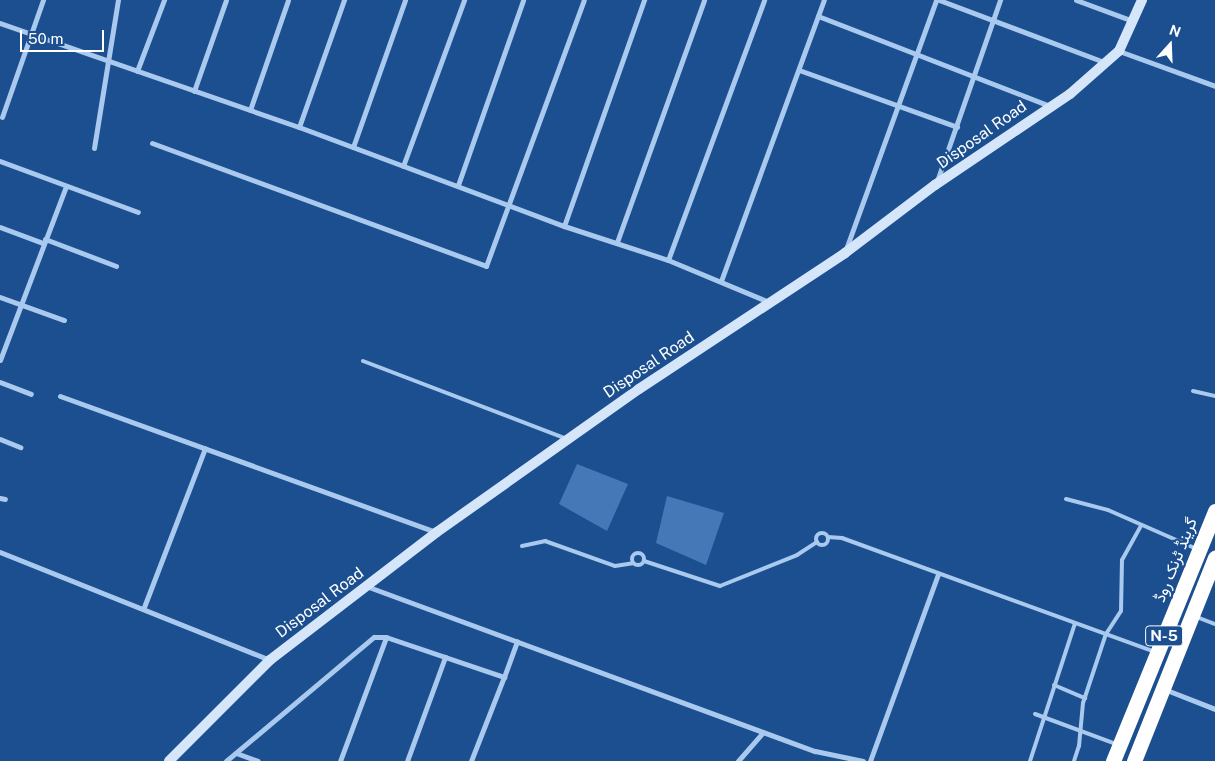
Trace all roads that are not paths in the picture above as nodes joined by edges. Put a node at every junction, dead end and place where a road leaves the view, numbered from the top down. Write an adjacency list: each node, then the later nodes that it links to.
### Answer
1 (43, 0): 23 (street)
2 (118, 0): 26 (street)
3 (164, 0): 29 (street)
4 (226, 0): 32 (street)
5 (288, 0): 35 (street)
6 (344, 0): 37 (street)
7 (405, 0): 40 (street)
8 (464, 0): 43 (street)
9 (523, 0): 44 (street)
10 (584, 0): 47 (street)
11 (644, 0): 49 (street)
12 (704, 0): 52 (street)
13 (764, 0): 54 (street)
14 (824, 0): 19 (street)
15 (938, 0): 20 (street); 25 (street)
16 (1000, 0): 20 (street)
17 (1076, 0): 21 (street)
18 (1142, 0): 21 (street, Disposal Road)
19 (818, 16): 25 (street); 28 (street)
20 (993, 20): 27 (street); 30 (street)
21 (1133, 21): 24 (street, Disposal Road)
22 (0, 23): 23 (street)
23 (30, 34): 26 (street); 36 (street)
24 (1119, 51): 27 (street, Disposal Road); 31 (street)
25 (917, 54): 30 (street); 33 (street)
26 (109, 62): 29 (street); 41 (street)
27 (1107, 63): 34 (street, Disposal Road)
28 (799, 70): 33 (street); 56 (street)
29 (137, 71): 32 (street)
30 (975, 74): 34 (street); 38 (street)
31 (1215, 86)
32 (194, 91): 35 (street)
33 (898, 106): 38 (street); 53 (street)
34 (1050, 106): 46 (street, Disposal Road)
35 (250, 110): 37 (street)
36 (2, 117)
37 (299, 127): 40 (street)
38 (957, 127): 46 (street)
39 (152, 143): 47 (street)
40 (353, 147): 43 (street)
41 (94, 148)
42 (0, 161): 45 (street)
43 (403, 166): 44 (street)
44 (458, 185): 47 (street)
45 (66, 186): 48 (street); 51 (street)
46 (935, 186): 53 (street, Disposal Road)
47 (510, 206): 49 (street)
48 (138, 212)
49 (564, 226): 52 (street)
50 (0, 227): 51 (street)
51 (44, 241): 55 (street); 59 (street)
52 (616, 242): 54 (street)
53 (845, 253): 58 (street, Disposal Road)
54 (668, 260): 56 (street)
55 (116, 266)
56 (721, 281): 58 (street)
57 (0, 296): 59 (street)
58 (769, 302): 69 (street, Disposal Road)
59 (22, 304): 60 (street); 61 (street)
60 (64, 320)
61 (0, 360)
62 (363, 361): 69 (lane)
63 (0, 382): 65 (street)
64 (1193, 391): 67 (lane)
65 (31, 394)
66 (60, 396): 71 (street)
67 (1215, 396)
68 (0, 439): 70 (street)
69 (568, 439): 75 (street, Disposal Road)
70 (20, 447)
71 (205, 448): 75 (street); 86 (street)
72 (1066, 499): 74 (lane)
73 (1215, 511): 79 (highway, گرینڈ ٹرنک روڈ / N-5)
74 (1141, 526): 79 (lane); 90 (lane)
75 (437, 532): 85 (street, Disposal Road)
76 (828, 538): 77 (lane); 77 (lane); 84 (lane)
77 (816, 542): 82 (lane)
78 (522, 546): 83 (lane)
79 (1200, 550): 81 (lane); 93 (highway, گرینڈ ٹرنک روڈ / N-5)
80 (0, 552): 86 (street)
81 (1215, 556): 87 (highway, N-5)
82 (644, 561): 83 (lane); 83 (lane)
83 (633, 563)
84 (938, 574): 88 (lane); 115 (street)
85 (366, 586): 92 (street); 95 (street, Disposal Road)
86 (144, 607): 95 (street)
87 (1192, 615): 89 (lane); 98 (highway, N-5)
88 (1075, 624): 90 (lane); 97 (lane)
89 (1215, 624)
90 (1106, 634): 93 (lane); 99 (lane)
91 (386, 637): 94 (street); 106 (street); 110 (street)
92 (516, 641): 96 (street); 104 (street)
93 (1157, 652): 105 (highway, گرینڈ ٹرنک روڈ / N-5)
94 (445, 657): 96 (street); 111 (street)
95 (270, 660): 107 (street, Disposal Road)
96 (504, 677): 112 (street)
97 (1054, 686): 99 (lane); 102 (lane)
98 (1162, 688): 100 (street); 119 (highway, N-5)
99 (1085, 698): 103 (lane)
100 (1215, 709)
101 (1035, 714): 102 (lane)
102 (1044, 717): 103 (lane); 116 (lane)
103 (1080, 731): 105 (lane); 117 (lane)
104 (763, 732): 113 (street); 114 (street)
105 (1120, 745): 118 (highway, گرینڈ ٹرنک روڈ / N-5)
106 (236, 753): 108 (street); 109 (street)
107 (169, 761)
108 (226, 761)
109 (258, 761)
110 (340, 761)
111 (407, 761)
112 (471, 761)
113 (738, 761)
114 (863, 761)
115 (870, 761)
116 (1030, 761)
117 (1074, 761)
118 (1114, 761)
119 (1134, 761)

